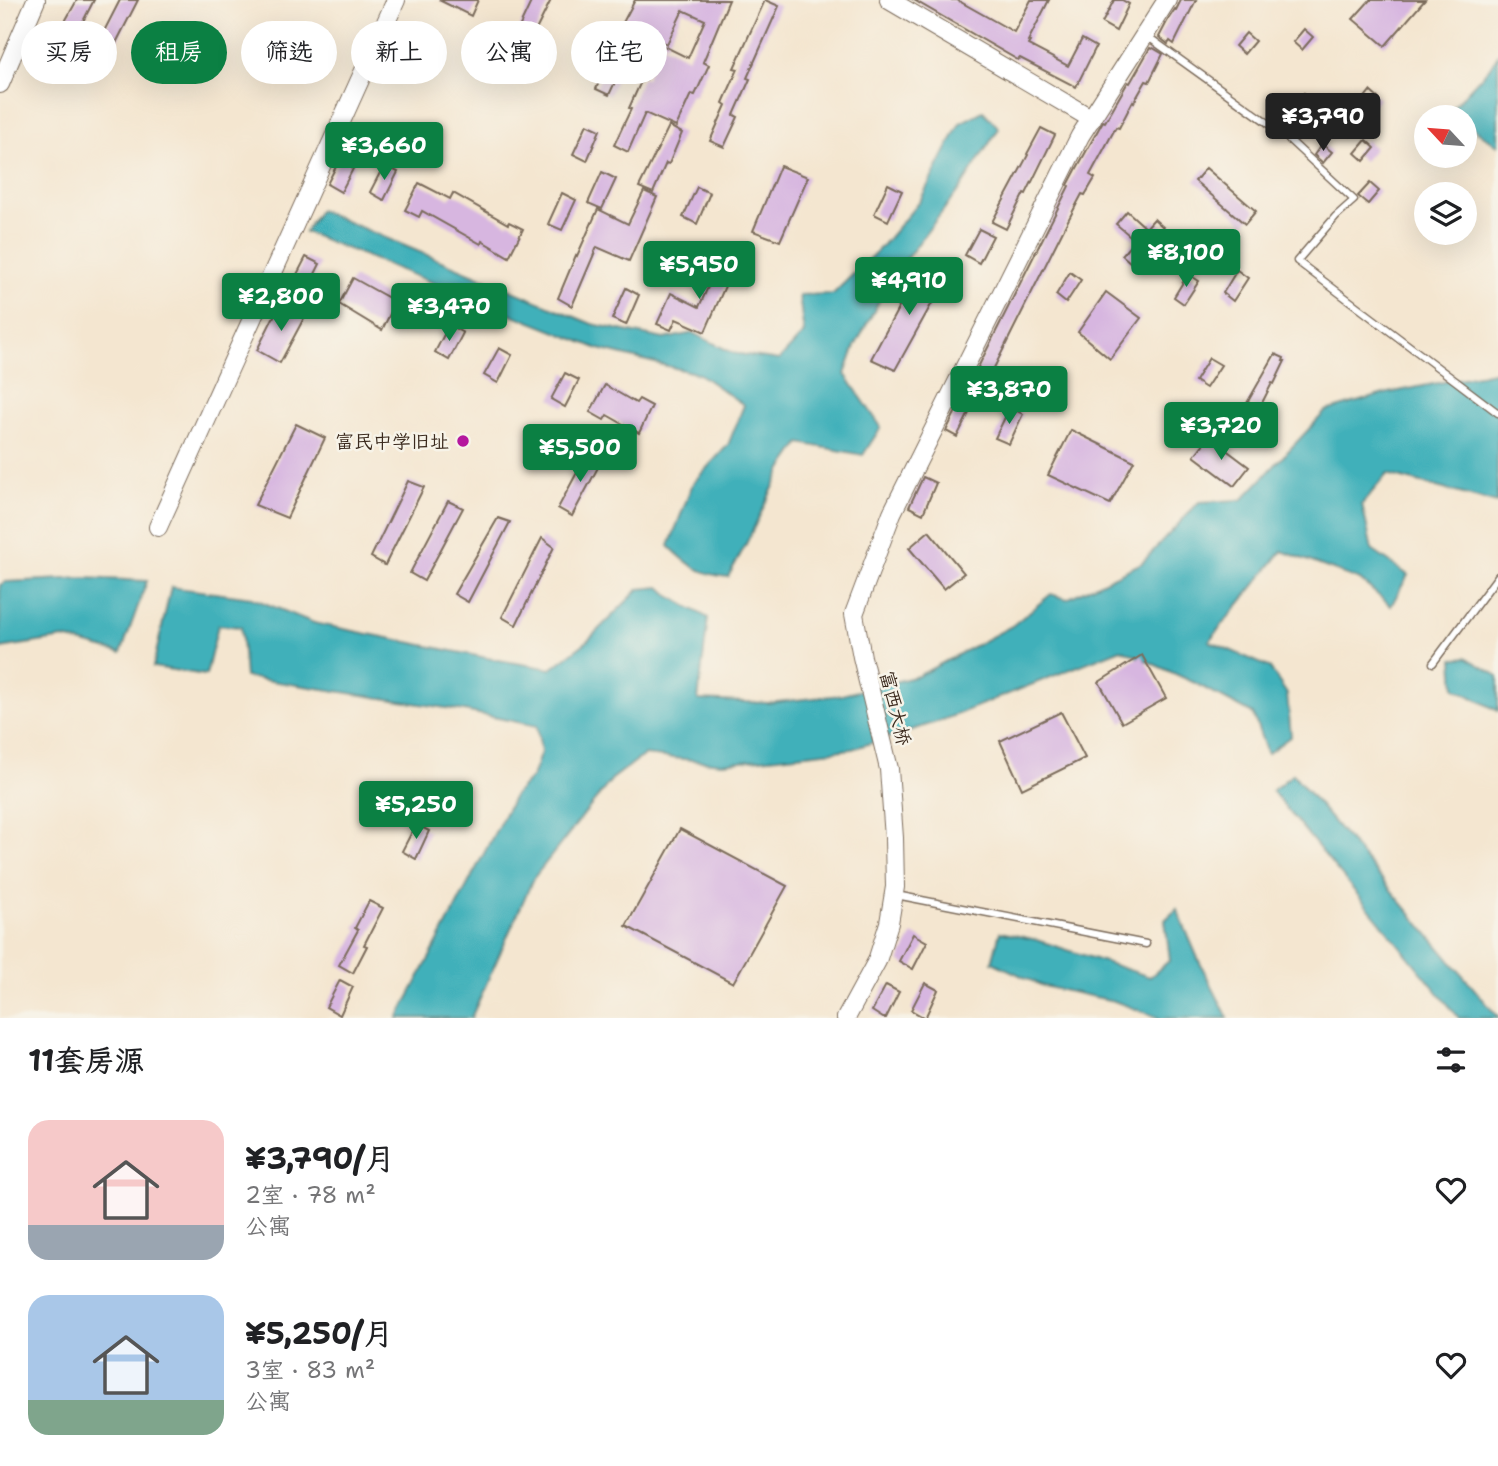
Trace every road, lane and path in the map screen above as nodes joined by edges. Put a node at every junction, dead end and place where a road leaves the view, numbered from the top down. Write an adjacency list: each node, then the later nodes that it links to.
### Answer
1 (36, 0): 6 (main road)
2 (396, 0): 9 (main road)
3 (889, 0): 7 (main road)
4 (1167, 0): 5 (main road, 富西大桥)
5 (1145, 35): 7 (main road, 富西大桥); 8 (lane)
6 (0, 84)
7 (1092, 119): 12 (main road, 富西大桥)
8 (1498, 413)
9 (158, 527)
10 (1498, 576): 11 (lane)
11 (1433, 663)
12 (894, 894): 13 (lane); 14 (main road, 富西大桥)
13 (1146, 944)
14 (846, 1018)

